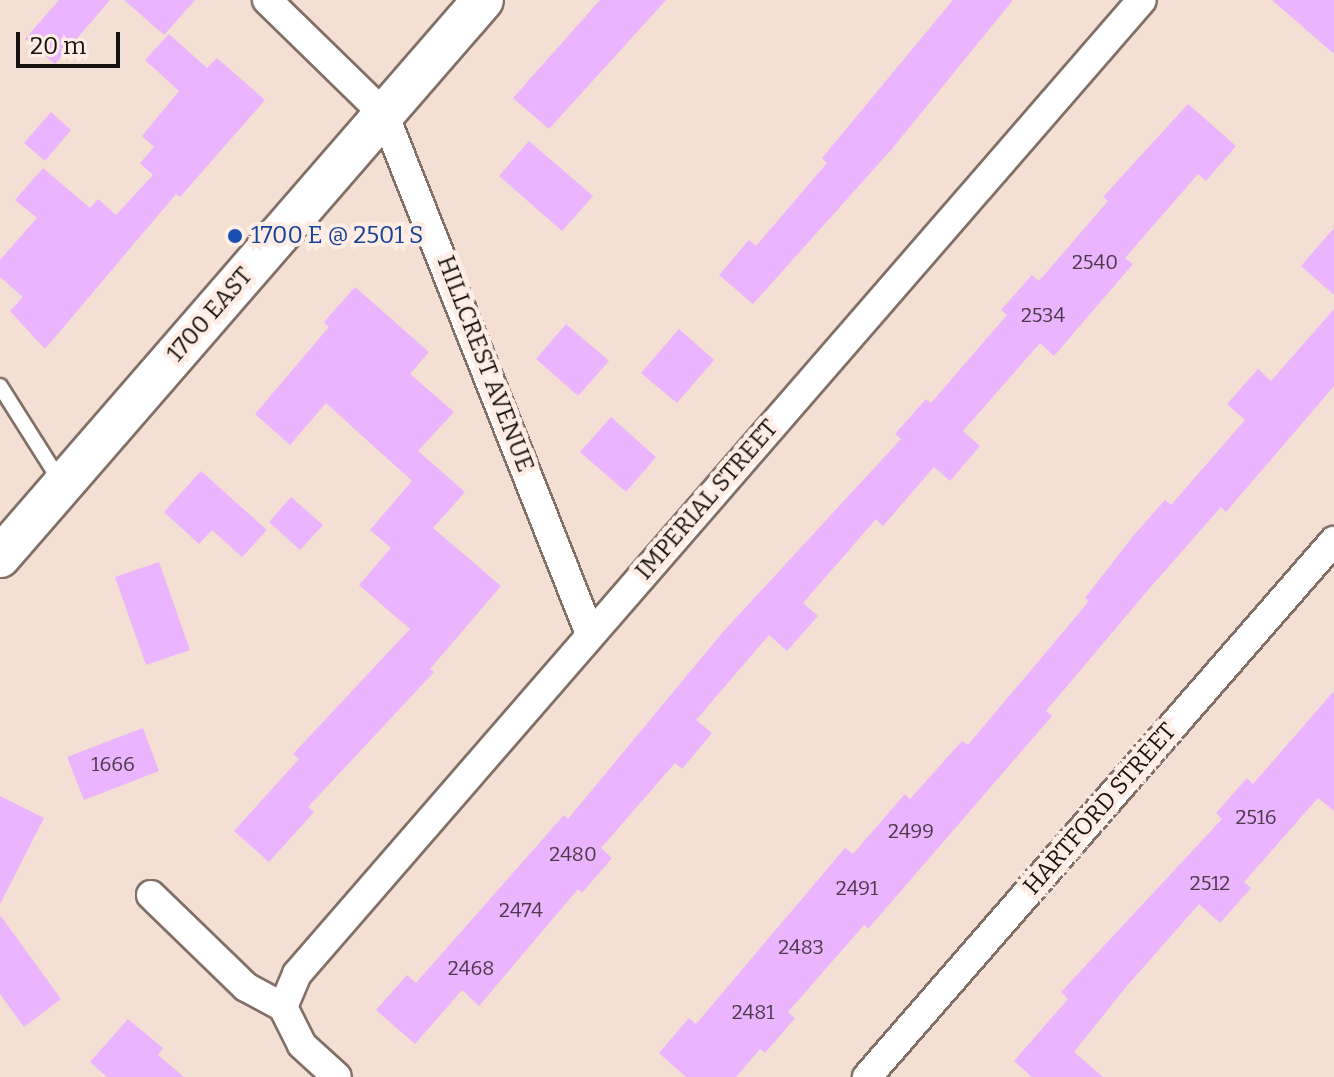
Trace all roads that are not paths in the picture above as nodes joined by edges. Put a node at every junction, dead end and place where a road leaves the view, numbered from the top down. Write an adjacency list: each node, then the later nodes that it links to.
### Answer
1 (267, 0): 4 (street, HILLCREST AVENUE)
2 (483, 0): 4 (street, 1700 EAST)
3 (1142, 0): 9 (street, IMPERIAL STREET)
4 (384, 114): 6 (street, 1700 EAST); 9 (street, HILLCREST AVENUE)
5 (0, 386): 6 (lane)
6 (62, 485): 8 (street, 1700 EAST)
7 (1334, 541): 13 (street, HARTFORD STREET)
8 (0, 557)
9 (590, 634): 11 (street, IMPERIAL STREET)
10 (151, 895): 11 (street)
11 (283, 1007): 12 (street)
12 (337, 1077)
13 (867, 1077)

